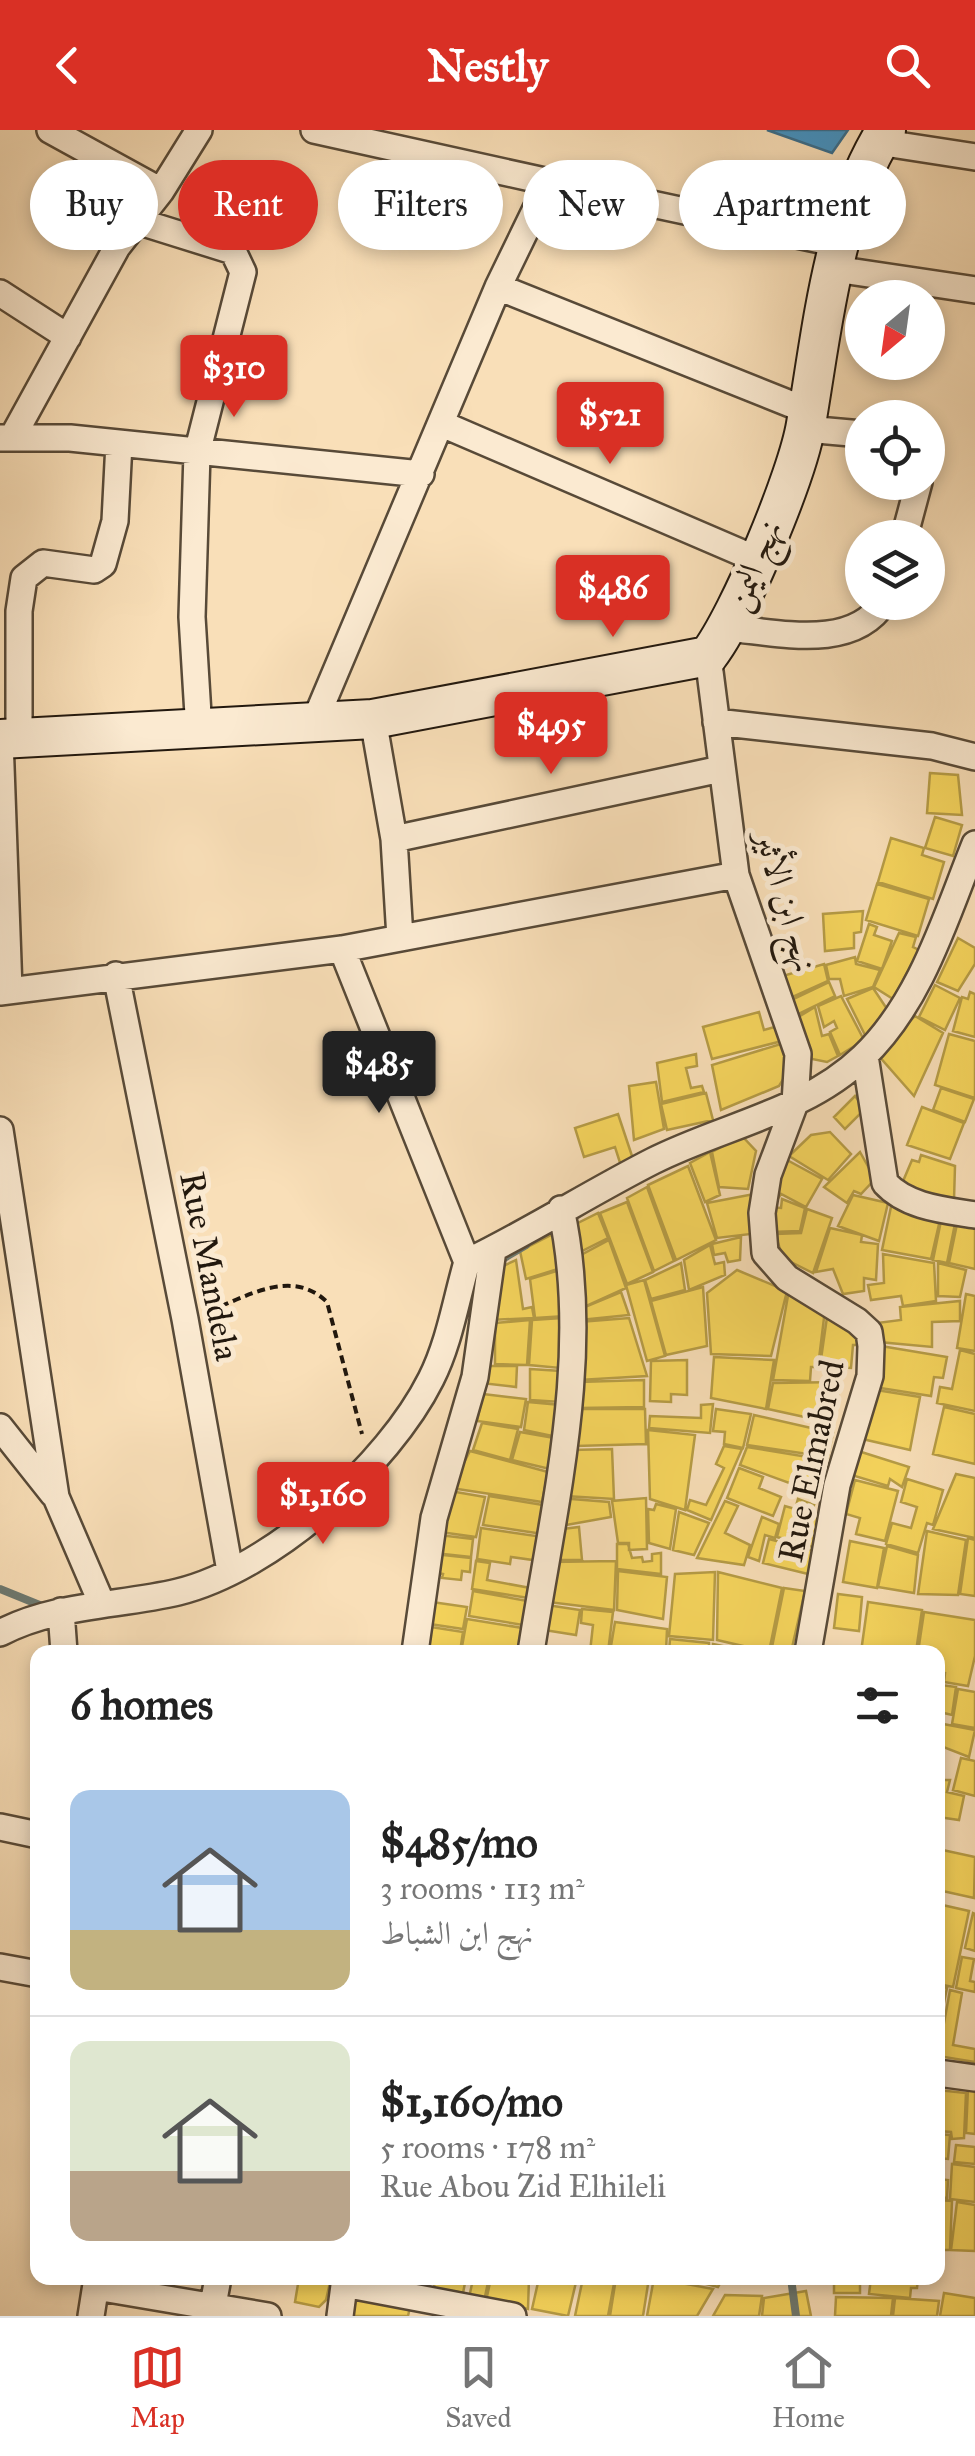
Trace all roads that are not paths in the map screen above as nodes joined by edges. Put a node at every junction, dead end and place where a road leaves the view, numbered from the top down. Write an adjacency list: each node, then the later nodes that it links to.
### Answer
1 (50, 130): 7 (street)
2 (198, 130): 7 (street)
3 (314, 130): 6 (street)
4 (882, 136): 5 (street); 13 (street, نهج اليمن)
5 (975, 157)
6 (523, 176)
7 (161, 192): 8 (street)
8 (158, 196)
9 (659, 211): 13 (street)
10 (158, 228): 23 (street)
11 (523, 234): 14 (street)
12 (116, 250): 17 (street)
13 (837, 257): 15 (street); 18 (street, نهج اليمن)
14 (498, 287): 18 (street); 19 (street)
15 (975, 290)
16 (0, 294): 17 (street)
17 (68, 336): 21 (street)
18 (807, 420): 20 (street); 25 (street, نهج اليمن)
19 (442, 424): 24 (street); 25 (street)
20 (845, 430)
21 (6, 438): 22 (street)
22 (119, 443): 23 (street); 32 (street)
23 (197, 454): 24 (street); 31 (street)
24 (422, 474): 30 (street)
25 (756, 560): 27 (street, نهج اليمن)
26 (872, 620): 27 (street)
27 (717, 642): 28 (street); 29 (street, نهج ابن الأثير)
28 (374, 719): 30 (street); 35 (street)
29 (716, 722): 33 (street); 34 (street, نهج ابن الأثير)
30 (314, 723): 31 (street)
31 (198, 732): 32 (street)
32 (9, 739): 41 (street)
33 (975, 758)
34 (721, 768): 35 (street); 37 (street, نهج ابن الأثير)
35 (394, 840): 38 (street)
36 (975, 844): 42 (street)
37 (736, 875): 38 (street); 43 (street, نهج ابن الأثير)
38 (400, 938): 39 (street)
39 (342, 949): 40 (street); 48 (street)
40 (116, 975): 41 (street); 51 (street, Rue Mandela)
41 (4, 991)
42 (865, 1056): 43 (street); 46 (street)
43 (795, 1103): 45 (street); 58 (street, Rue Elmabred)
44 (0, 1130): 50 (street)
45 (561, 1209): 47 (street); 57 (street)
46 (975, 1215)
47 (493, 1250): 48 (street); 56 (street)
48 (467, 1262): 51 (street)
49 (0, 1428): 50 (street)
50 (56, 1497): 52 (street)
51 (230, 1571): 52 (street)
52 (102, 1604): 53 (street)
53 (61, 1611): 54 (street); 55 (street)
54 (0, 1632)
55 (63, 1645)
56 (416, 1645)
57 (533, 1645)
58 (809, 1645)
59 (0, 1827): 60 (street)
60 (30, 1833)
61 (0, 1967): 62 (street)
62 (30, 1973)
63 (945, 2075): 64 (street)
64 (975, 2078)
65 (96, 2285): 72 (street)
66 (112, 2285): 71 (street)
67 (217, 2285): 71 (street)
68 (344, 2285): 74 (street)
69 (400, 2285): 70 (street)
70 (428, 2287): 75 (street)
71 (213, 2304): 73 (street)
72 (91, 2316)
73 (268, 2316)
74 (340, 2316)
75 (513, 2316)

